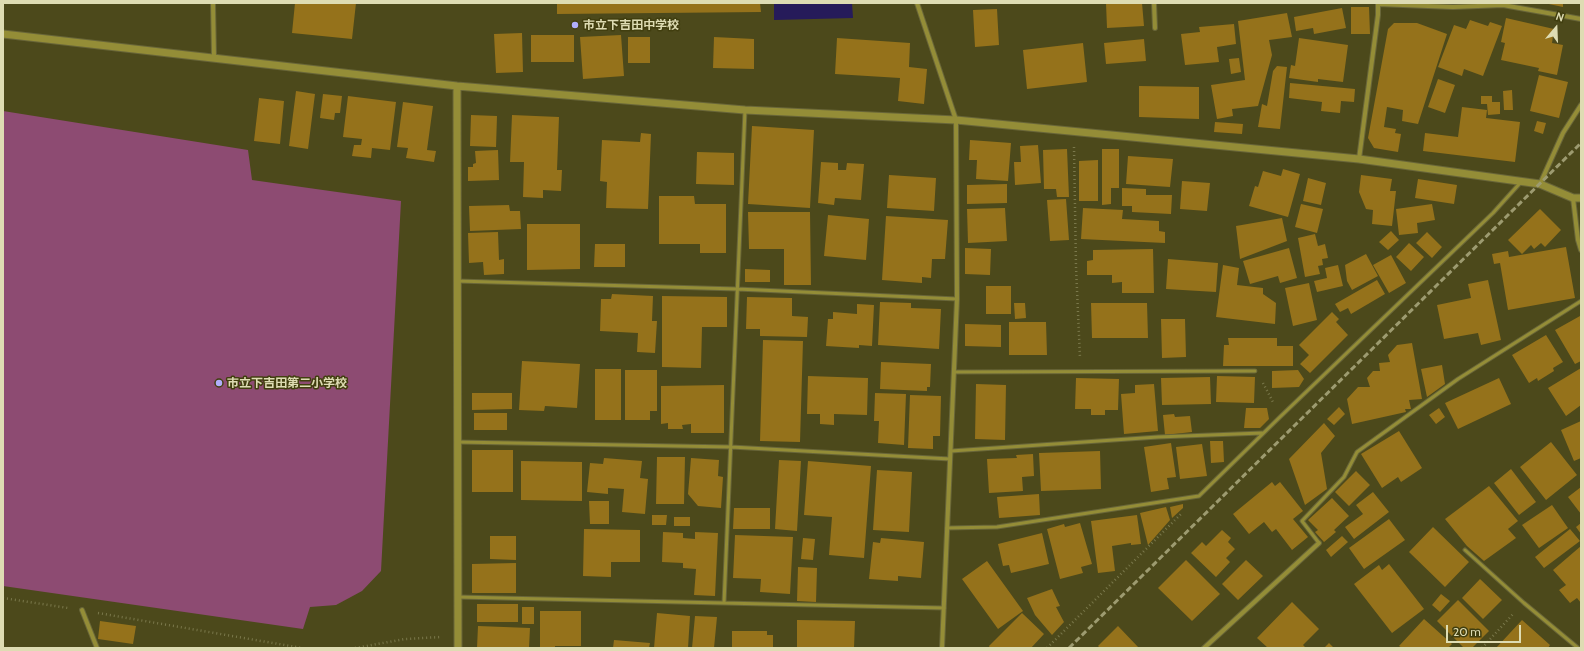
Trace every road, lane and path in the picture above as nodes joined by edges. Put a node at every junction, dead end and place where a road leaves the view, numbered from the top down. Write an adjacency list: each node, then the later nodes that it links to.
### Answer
1 (213, 3): 8 (street)
2 (917, 3): 12 (street)
3 (1154, 3): 6 (street)
4 (1378, 4): 5 (street); 14 (street)
5 (1581, 19)
6 (1155, 28)
7 (3, 34): 8 (street)
8 (214, 58): 9 (street)
9 (457, 86): 11 (street); 20 (street)
10 (1581, 105): 16 (street)
11 (745, 110): 12 (street); 21 (lane)
12 (956, 120): 13 (street); 22 (street)
13 (1073, 131): 14 (street); 26 (path)
14 (1359, 159): 15 (street)
15 (1522, 181): 16 (street); 27 (lane)
16 (1540, 184): 17 (street)
17 (1577, 198): 18 (street)
18 (1580, 241): 19 (street)
19 (1581, 250)
20 (457, 281): 21 (lane); 29 (street)
21 (737, 289): 22 (lane); 30 (lane)
22 (957, 299): 25 (street)
23 (1581, 300): 35 (lane)
24 (1256, 371): 26 (lane); 27 (path)
25 (954, 372): 26 (lane); 31 (street)
26 (1080, 372)
27 (1280, 416): 28 (lane)
28 (1262, 433): 31 (lane); 33 (lane)
29 (457, 442): 30 (lane); 37 (street)
30 (730, 447): 32 (lane); 40 (lane)
31 (951, 451): 32 (street)
32 (950, 459): 34 (street)
33 (1198, 496): 34 (lane); 49 (path)
34 (947, 528): 41 (street)
35 (1319, 543): 50 (street)
36 (1465, 550): 39 (lane)
37 (458, 597): 40 (lane); 43 (street)
38 (3, 598): 42 (path)
39 (1524, 602): 51 (path); 52 (lane)
40 (724, 603): 41 (lane)
41 (944, 608): 48 (street)
42 (82, 610): 44 (street); 45 (path)
43 (457, 636): 46 (path); 47 (street)
44 (97, 648)
45 (302, 648)
46 (355, 648)
47 (458, 648)
48 (942, 648)
49 (1047, 648)
50 (1204, 648)
51 (1482, 648)
52 (1578, 648)

